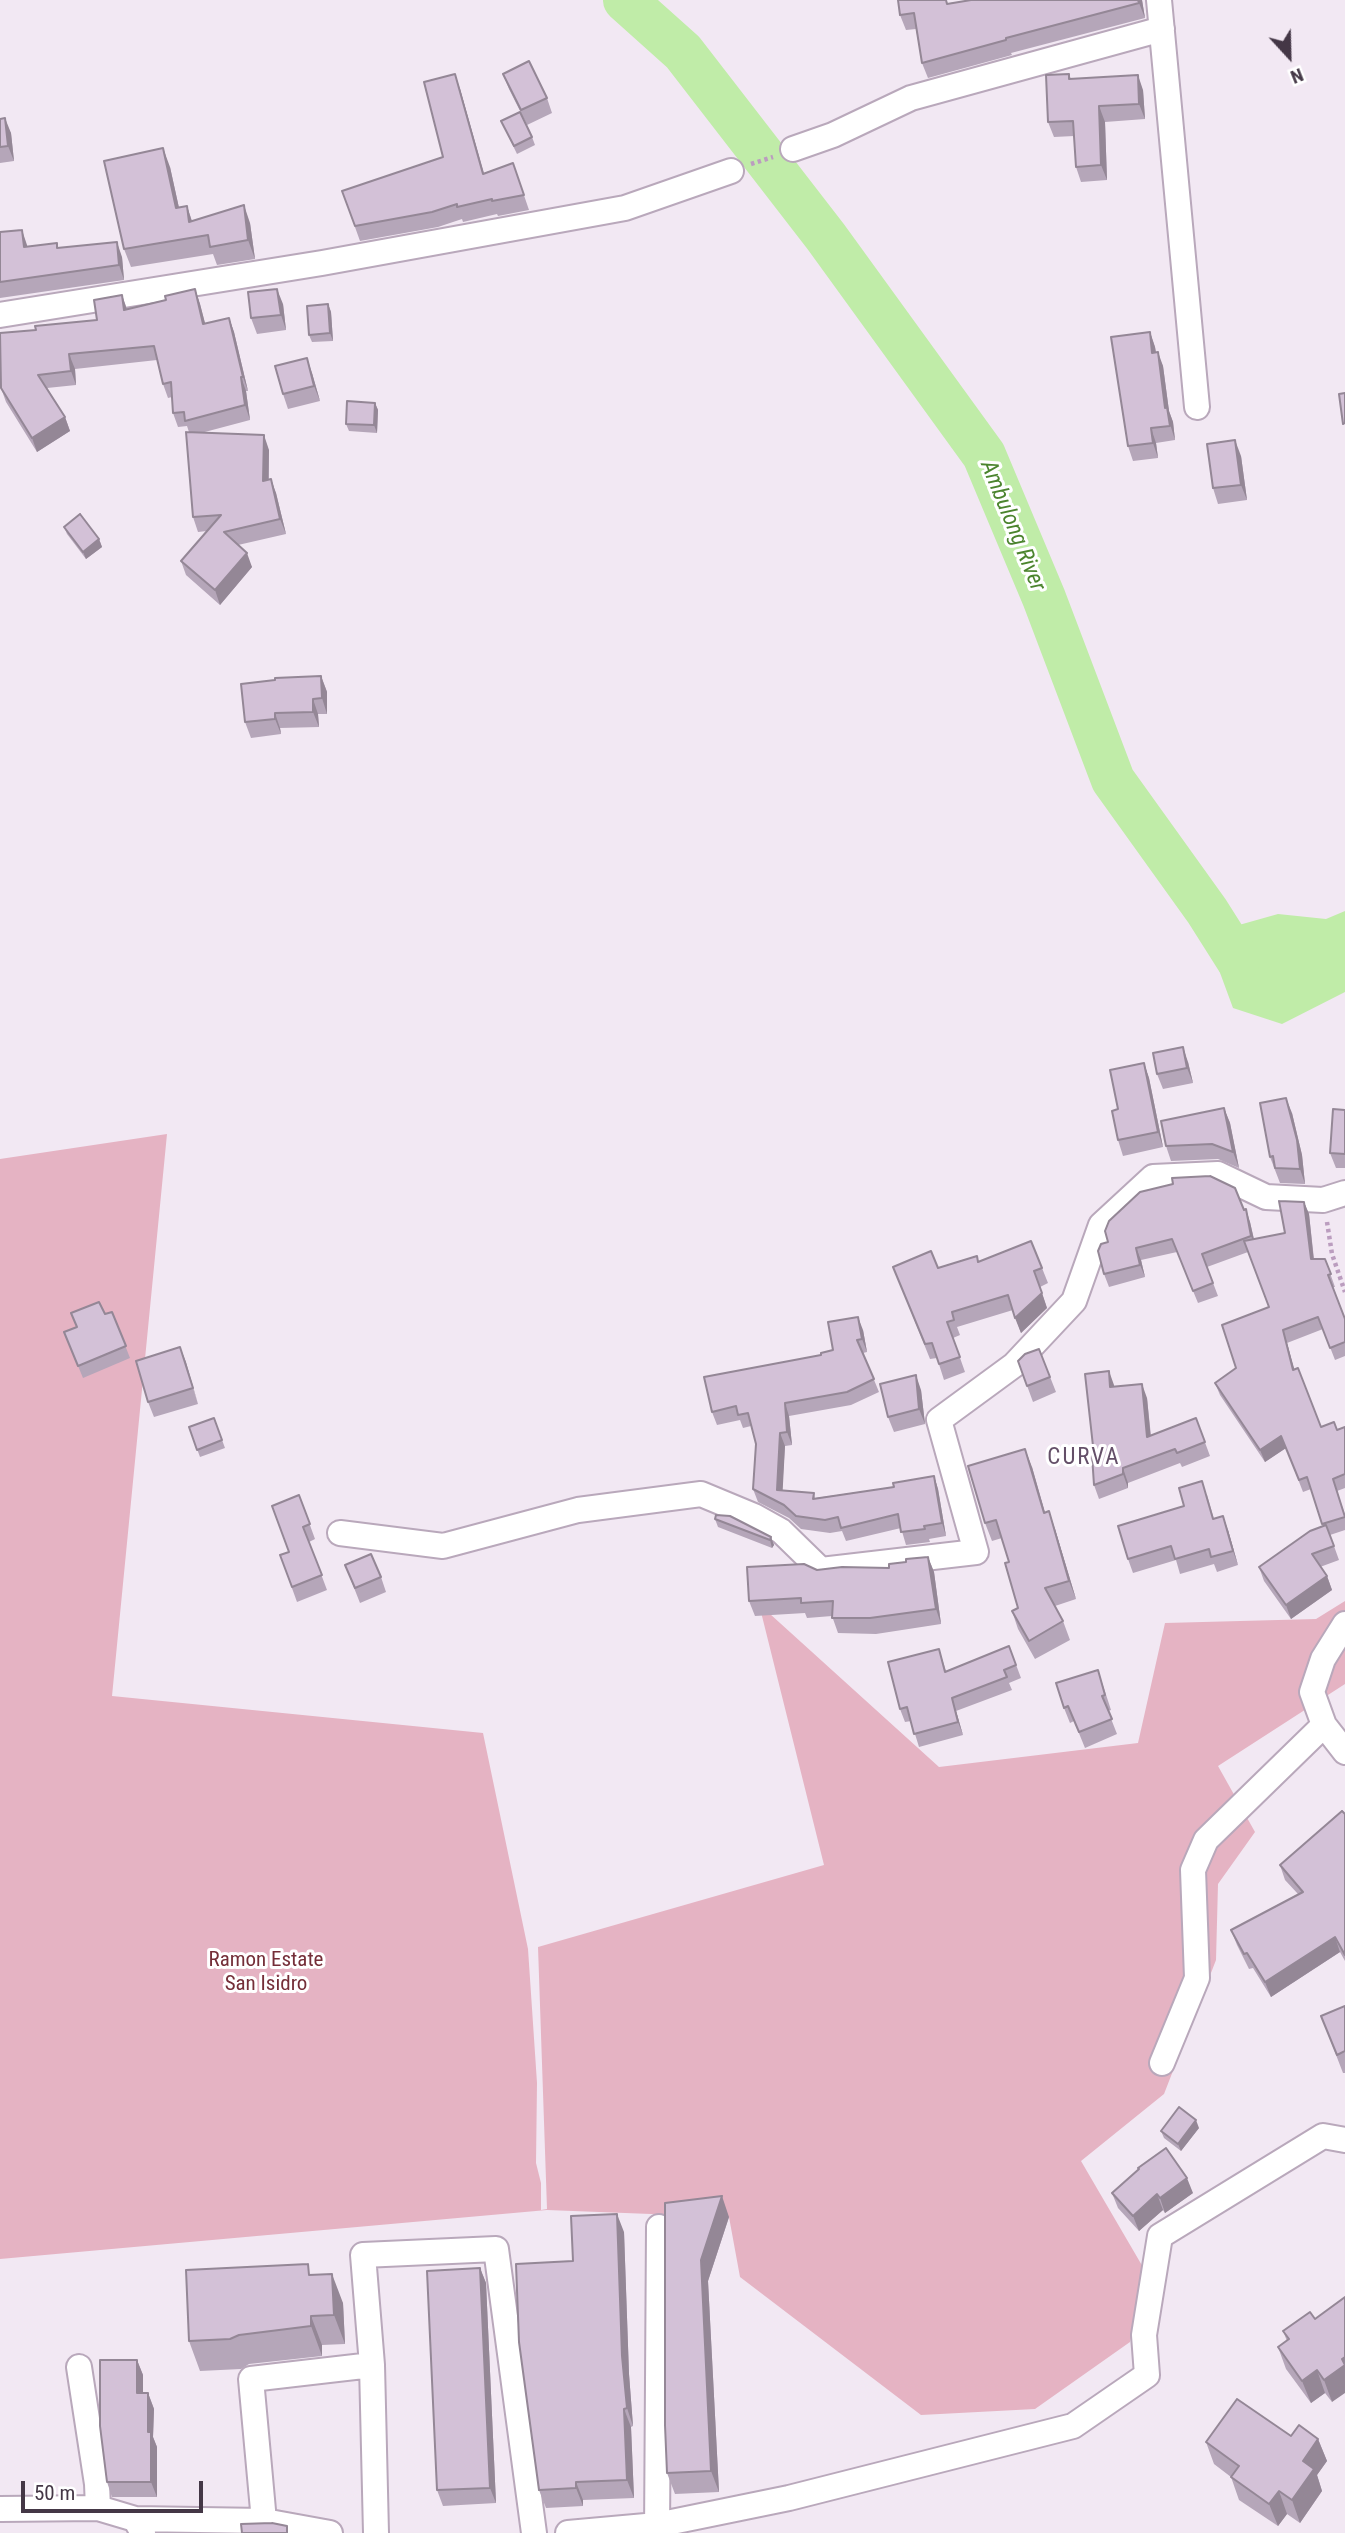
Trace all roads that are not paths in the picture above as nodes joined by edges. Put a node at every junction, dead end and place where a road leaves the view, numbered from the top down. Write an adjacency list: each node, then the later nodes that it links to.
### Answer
1 (1159, 0): 2 (street)
2 (1162, 29): 3 (street); 6 (street)
3 (793, 149)
4 (731, 171): 5 (street)
5 (0, 315)
6 (1197, 407)
7 (1334, 1197): 8 (street)
8 (340, 1533)
9 (1345, 1625): 10 (street)
10 (1324, 1725): 11 (street); 12 (street)
11 (1345, 1752)
12 (1162, 2063)
13 (1345, 2140): 22 (street)
14 (659, 2227): 22 (street)
15 (372, 2365): 19 (street); 24 (street); 25 (street)
16 (79, 2367): 17 (street)
17 (97, 2508): 18 (street); 20 (street)
18 (0, 2509)
19 (264, 2521): 21 (street); 23 (street)
20 (139, 2526): 21 (street)
21 (201, 2526)
22 (657, 2529): 26 (street)
23 (330, 2533)
24 (376, 2533)
25 (534, 2533)
26 (568, 2533)

